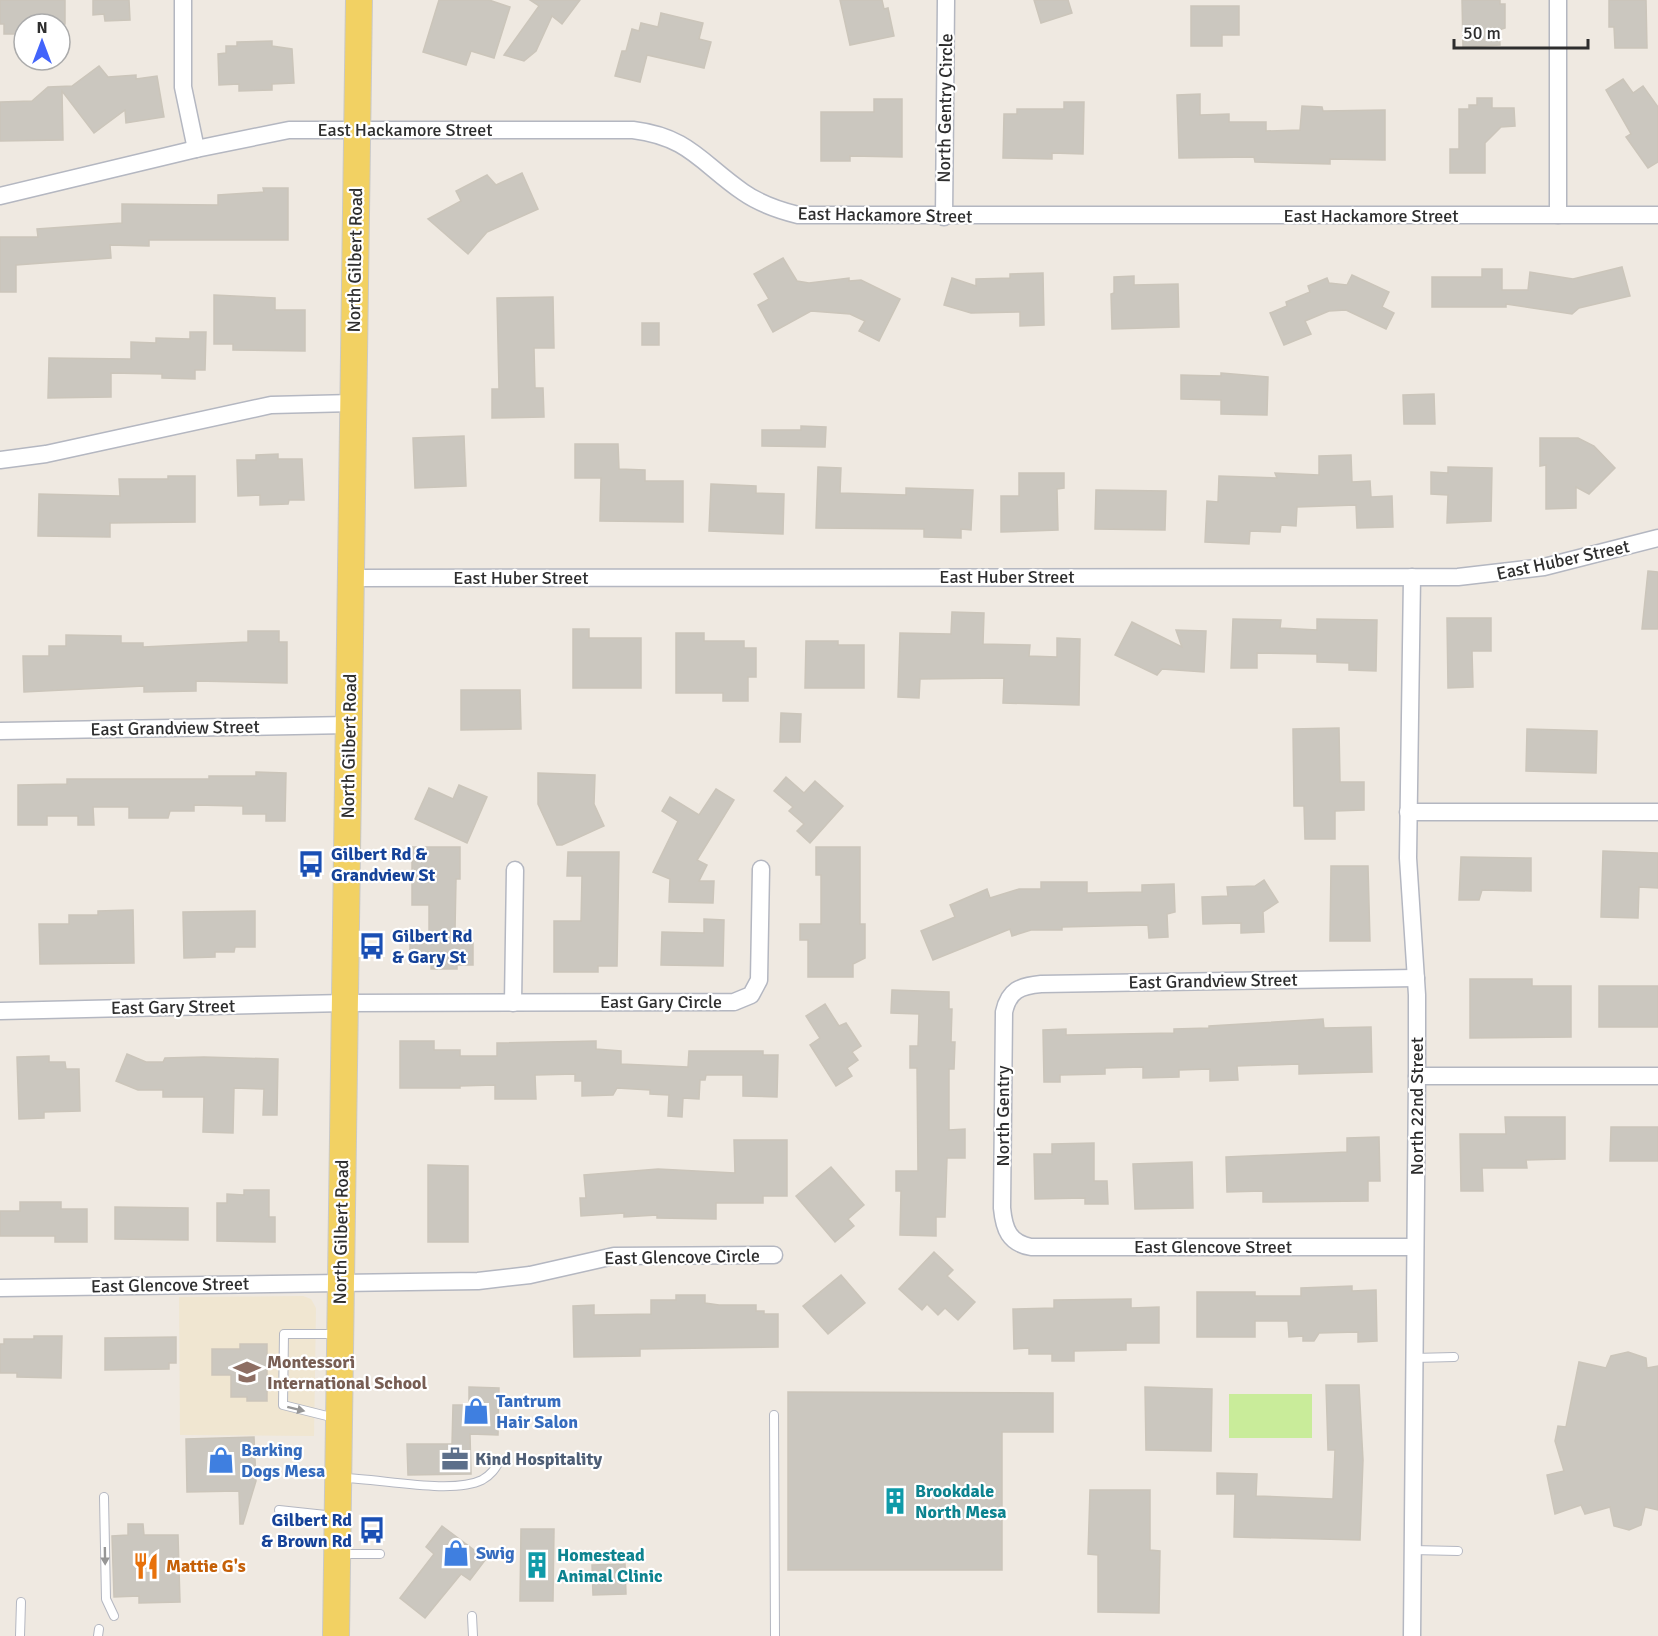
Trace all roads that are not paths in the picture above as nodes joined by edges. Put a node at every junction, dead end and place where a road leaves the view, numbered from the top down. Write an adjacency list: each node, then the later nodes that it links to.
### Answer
1 (183, 0): 6 (street)
2 (359, 0): 5 (main road, North Gilbert Road)
3 (946, 0): 10 (street, North Gentry Circle)
4 (1558, 0): 8 (street)
5 (357, 130): 6 (street, East Hackamore Street); 10 (street, East Hackamore Street); 11 (main road, North Gilbert Road)
6 (196, 149): 7 (street, East Hackamore Street)
7 (0, 196)
8 (1558, 215): 9 (street, East Hackamore Street); 10 (street, East Hackamore Street)
9 (1658, 215)
10 (944, 217)
11 (353, 403): 12 (street); 15 (main road, North Gilbert Road)
12 (0, 460)
13 (1658, 538): 14 (street, East Huber Street)
14 (1412, 577): 15 (street, East Huber Street); 18 (street, North 22nd Street)
15 (351, 578): 16 (main road, North Gilbert Road)
16 (349, 725): 17 (street, East Grandview Street); 24 (main road, North Gilbert Road)
17 (0, 731)
18 (1408, 812): 19 (street); 22 (street, North 22nd Street)
19 (1658, 812)
20 (761, 869): 25 (street, East Gary Circle)
21 (515, 870): 25 (street)
22 (1416, 978): 23 (street, East Grandview Street); 27 (street, North 22nd Street)
23 (1011, 992): 29 (street, North Gentry)
24 (345, 1003): 25 (street, East Gary Circle); 26 (street, East Gary Street); 32 (main road, North Gilbert Road)
25 (513, 1003)
26 (0, 1011)
27 (1418, 1076): 28 (street); 30 (street, North 22nd Street)
28 (1658, 1076)
29 (1012, 1239): 30 (street, East Glencove Street)
30 (1415, 1247): 36 (street, North 22nd Street)
31 (774, 1255): 32 (street, East Glencove Circle)
32 (340, 1282): 33 (street, East Glencove Street); 34 (main road, North Gilbert Road)
33 (0, 1288)
34 (341, 1334): 38 (main road, North Gilbert Road); 38 (lane, one-way to 38)
35 (1454, 1357): 36 (lane)
36 (1414, 1358): 44 (street, North 22nd Street)
37 (774, 1415): 54 (lane)
38 (339, 1419): 40 (main road, North Gilbert Road)
39 (500, 1460): 40 (lane)
40 (339, 1477): 43 (main road, North Gilbert Road)
41 (105, 1497): 49 (lane, one-way to 49)
42 (279, 1510): 43 (lane)
43 (338, 1517): 46 (main road, North Gilbert Road)
44 (1412, 1550): 45 (lane); 55 (street, North 22nd Street)
45 (1458, 1551)
46 (338, 1554): 47 (lane); 52 (main road, North Gilbert Road)
47 (380, 1554)
48 (21, 1602): 51 (lane)
49 (114, 1616)
50 (472, 1616): 53 (lane)
51 (20, 1636)
52 (336, 1636)
53 (472, 1636)
54 (775, 1636)
55 (1412, 1636)

